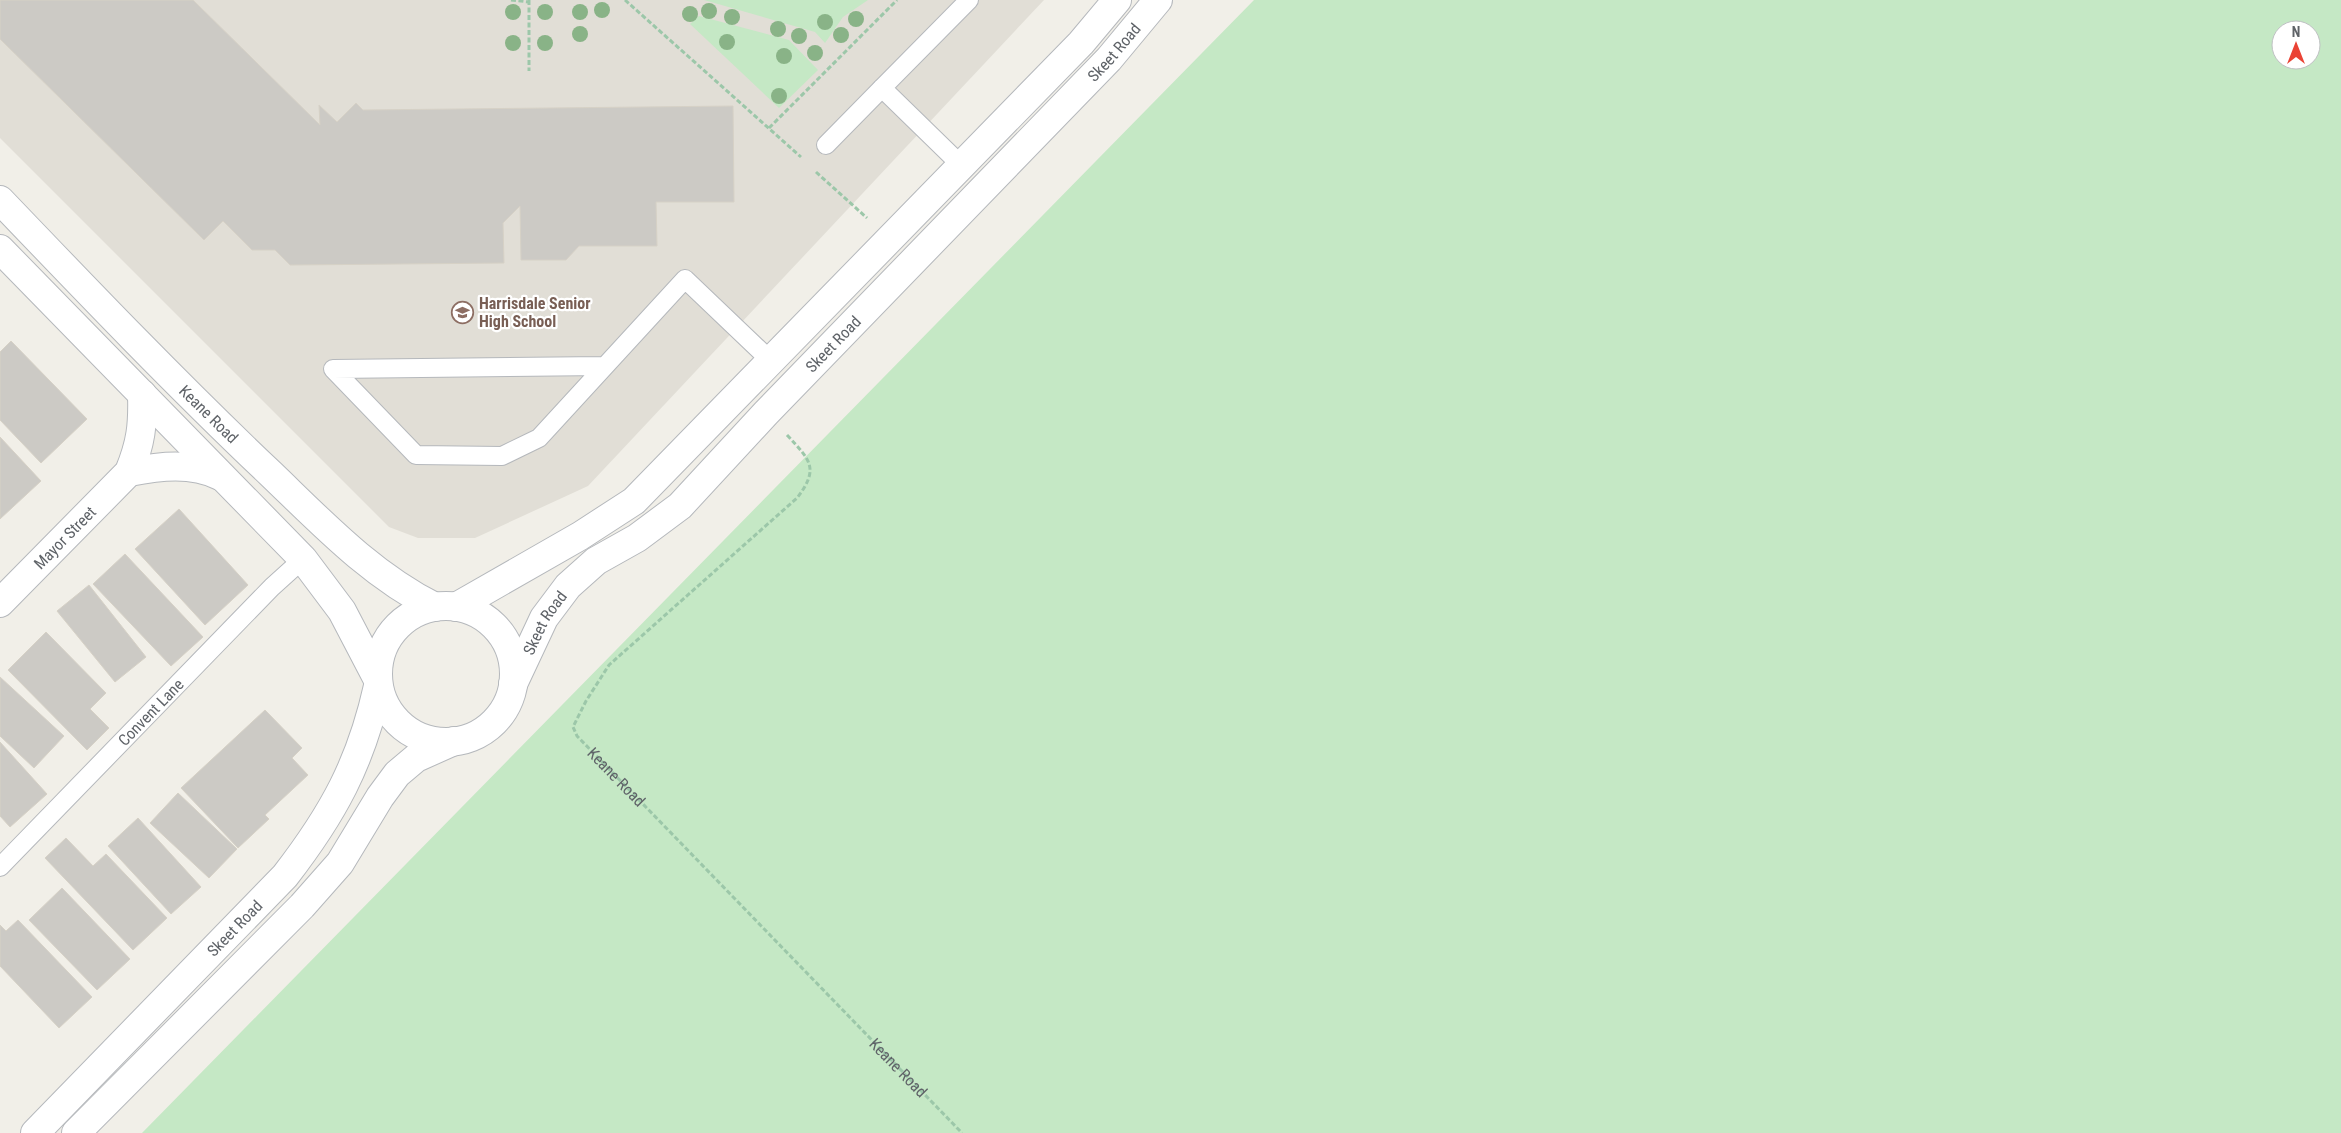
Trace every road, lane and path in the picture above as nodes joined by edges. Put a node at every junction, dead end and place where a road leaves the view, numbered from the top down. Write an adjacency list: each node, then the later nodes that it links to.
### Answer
1 (512, 0): 7 (path)
2 (625, 0): 10 (path)
3 (897, 0): 10 (path)
4 (969, 0): 9 (lane)
5 (1117, 0): 13 (street, Skeet Road)
6 (1158, 0): 21 (street, Skeet Road)
7 (529, 1): 8 (path)
8 (529, 71)
9 (882, 88): 11 (lane); 13 (lane)
10 (769, 128): 12 (path)
11 (826, 144)
12 (805, 161)
13 (962, 166): 16 (street, Skeet Road)
14 (812, 168): 16 (path)
15 (0, 200): 26 (street, Keane Road)
16 (890, 239): 18 (street, Skeet Road)
17 (0, 248): 20 (street, Keane Road)
18 (771, 361): 19 (lane); 26 (street, Skeet Road)
19 (604, 366): 19 (lane)
20 (142, 394): 22 (street, Mayor Street); 23 (street, Keane Road)
21 (766, 413): 28 (street, Skeet Road); 33 (path, Keane Road)
22 (129, 472): 23 (street); 25 (street, Mayor Street)
23 (220, 476): 24 (street, Keane Road)
24 (303, 559): 27 (street, Keane Road); 30 (lane, Convent Lane)
25 (0, 603)
26 (445, 606): 27 (street); 28 (street)
27 (378, 682): 29 (street); 31 (street, Skeet Road)
28 (513, 684): 29 (street)
29 (454, 741): 32 (street, Skeet Road)
30 (0, 866)
31 (35, 1133)
32 (76, 1133)
33 (962, 1133)

